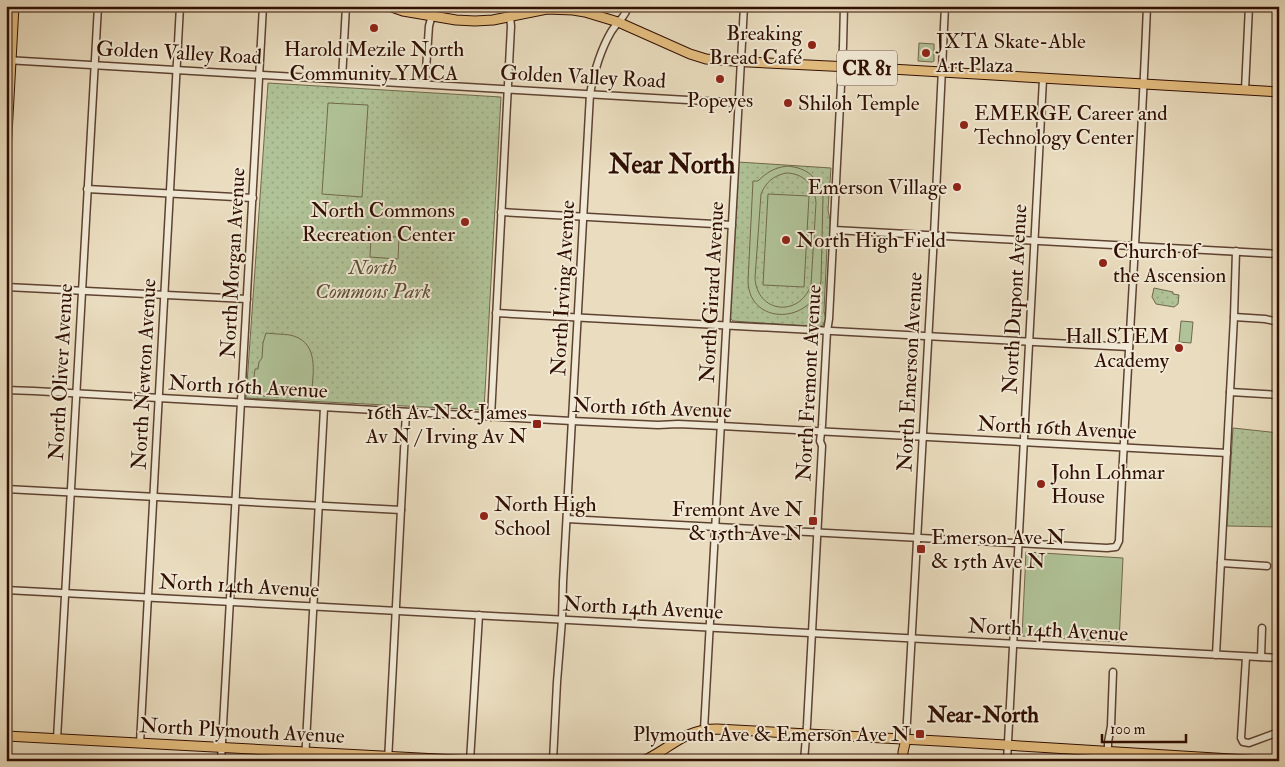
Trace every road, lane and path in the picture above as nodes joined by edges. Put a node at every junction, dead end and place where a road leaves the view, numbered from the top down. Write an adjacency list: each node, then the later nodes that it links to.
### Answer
1 (14, 6): 18 (main road)
2 (98, 6): 20 (street, North Oliver Avenue)
3 (180, 6): 22 (street, North Newton Avenue)
4 (263, 6): 24 (street, North Morgan Avenue)
5 (346, 6): 25 (street)
6 (389, 6): 15 (main road, CR 81)
7 (413, 6): 15 (main road, CR 81)
8 (628, 6): 17 (street, North Irving Avenue)
9 (744, 6): 19 (street, North Girard Avenue)
10 (844, 6): 21 (street, North Fremont Avenue)
11 (945, 6): 23 (street, North Emerson Avenue)
12 (1147, 6): 28 (street)
13 (1249, 6): 30 (street)
14 (519, 10): 16 (main road, CR 81); 17 (main road, CR 81)
15 (432, 15): 16 (main road, CR 81); 27 (street)
16 (510, 17): 29 (street)
17 (618, 22): 19 (main road, CR 81); 32 (street, North Irving Avenue)
18 (9, 60): 20 (street, Golden Valley Road); 34 (main road)
19 (740, 62): 21 (main road, CR 81); 33 (street, North Girard Avenue)
20 (94, 65): 22 (street, Golden Valley Road); 35 (street, North Oliver Avenue)
21 (842, 67): 23 (main road, CR 81); 41 (street, North Fremont Avenue)
22 (177, 70): 24 (street, Golden Valley Road); 36 (street, North Newton Avenue)
23 (942, 73): 26 (main road, CR 81); 42 (street, North Emerson Avenue)
24 (259, 74): 25 (street, Golden Valley Road); 37 (street, North Morgan Avenue)
25 (342, 79): 27 (street, Golden Valley Road)
26 (1044, 79): 28 (main road, CR 81); 43 (street, North Dupont Avenue)
27 (425, 84): 29 (street, Golden Valley Road)
28 (1144, 84): 30 (main road, CR 81); 44 (street)
29 (508, 89): 32 (street, Golden Valley Road); 38 (street)
30 (1245, 90): 31 (main road, CR 81)
31 (1279, 92)
32 (590, 94): 33 (street, Golden Valley Road); 39 (street, North Irving Avenue)
33 (739, 103): 40 (street, North Girard Avenue)
34 (6, 153)
35 (88, 189): 36 (street); 48 (street, North Oliver Avenue)
36 (170, 194): 37 (street); 49 (street, North Newton Avenue)
37 (253, 198): 50 (street, North Morgan Avenue)
38 (501, 212): 39 (street); 51 (street)
39 (583, 216): 40 (street); 52 (street, North Irving Avenue)
40 (732, 225): 55 (street, North Girard Avenue)
41 (834, 230): 42 (street); 56 (street, North Fremont Avenue)
42 (934, 235): 43 (street); 57 (street, North Emerson Avenue)
43 (1034, 240): 44 (street); 58 (street, North Dupont Avenue)
44 (1135, 246): 45 (street); 59 (street)
45 (1236, 251): 46 (street); 53 (street)
46 (1279, 254)
47 (6, 287): 48 (street)
48 (82, 290): 49 (street); 62 (street, North Oliver Avenue)
49 (165, 294): 50 (street); 64 (street, North Newton Avenue)
50 (247, 299): 65 (street, North Morgan Avenue)
51 (496, 313): 52 (street); 68 (street)
52 (578, 318): 55 (street); 69 (street, North Irving Avenue)
53 (1234, 318): 54 (street); 61 (street)
54 (1279, 322)
55 (726, 326): 56 (street); 70 (street, North Girard Avenue)
56 (827, 331): 57 (street); 71 (street, North Fremont Avenue)
57 (928, 337): 58 (street); 72 (street, North Emerson Avenue)
58 (1029, 342): 59 (street); 73 (street, North Dupont Avenue)
59 (1128, 347): 74 (street)
60 (6, 390): 62 (street, North 16th Avenue)
61 (1230, 392): 63 (street); 75 (street)
62 (76, 393): 64 (street, North 16th Avenue); 77 (street, North Oliver Avenue)
63 (1279, 395)
64 (159, 398): 65 (street, North 16th Avenue); 78 (street, North Newton Avenue)
65 (241, 403): 66 (street, North 16th Avenue); 79 (street, North Morgan Avenue)
66 (324, 408): 67 (street, North 16th Avenue); 80 (street)
67 (406, 412): 68 (street, North 16th Avenue); 81 (street)
68 (491, 417): 69 (street, North 16th Avenue)
69 (572, 421): 70 (street, North 16th Avenue); 82 (street, North Irving Avenue)
70 (721, 426): 71 (street, North 16th Avenue); 83 (street, North Girard Avenue)
71 (821, 431): 72 (street, North 16th Avenue); 84 (street, North Fremont Avenue)
72 (923, 437): 73 (street, North 16th Avenue); 85 (street, North Emerson Avenue)
73 (1024, 442): 74 (street, North 16th Avenue); 86 (street, North Dupont Avenue)
74 (1123, 447): 75 (street, North 16th Avenue); 86 (street)
75 (1227, 453): 87 (street)
76 (6, 489): 77 (street)
77 (70, 493): 78 (street); 90 (street, North Oliver Avenue)
78 (153, 497): 79 (street); 91 (street, North Newton Avenue)
79 (236, 501): 80 (street); 92 (street, North Morgan Avenue)
80 (318, 505): 81 (street); 93 (street)
81 (401, 510): 94 (street)
82 (567, 519): 83 (street); 96 (street, North Irving Avenue)
83 (715, 526): 84 (street); 97 (street, North Girard Avenue)
84 (817, 532): 85 (street); 99 (street, North Fremont Avenue)
85 (918, 537): 86 (street); 100 (street, North Emerson Avenue)
86 (1019, 543): 101 (street, North Dupont Avenue)
87 (1221, 564): 88 (street); 102 (street)
88 (1267, 566)
89 (6, 590): 90 (street, North 14th Avenue)
90 (65, 593): 91 (street, North 14th Avenue); 111 (street, North Oliver Avenue)
91 (148, 598): 92 (street, North 14th Avenue); 113 (street, North Newton Avenue)
92 (230, 602): 93 (street, North 14th Avenue); 115 (street, North Morgan Avenue)
93 (313, 606): 94 (street, North 14th Avenue); 116 (street)
94 (396, 611): 95 (street, North 14th Avenue); 118 (street)
95 (479, 615): 96 (street, North 14th Avenue); 121 (street)
96 (562, 620): 97 (street, North 14th Avenue); 123 (street, North Irving Avenue)
97 (710, 627): 99 (street, North 14th Avenue); 107 (street, North Girard Avenue)
98 (1262, 628): 104 (street)
99 (811, 634): 100 (street, North 14th Avenue); 109 (street, North Fremont Avenue)
100 (912, 639): 101 (street, North 14th Avenue); 112 (street, North Emerson Avenue)
101 (1013, 645): 102 (street, North 14th Avenue); 114 (street, North Dupont Avenue)
102 (1216, 655): 103 (street, North 14th Avenue)
103 (1246, 657): 104 (street, North 14th Avenue); 108 (street)
104 (1261, 658): 105 (street, North 14th Avenue)
105 (1279, 658)
106 (1113, 672): 117 (street)
107 (704, 730): 109 (main road); 124 (main road)
108 (1279, 732)
109 (806, 735): 112 (main road); 125 (street, North Fremont Avenue)
110 (6, 736): 111 (main road, North Plymouth Avenue)
111 (57, 739): 113 (main road, North Plymouth Avenue)
112 (906, 739): 114 (main road); 126 (main road)
113 (140, 743): 115 (main road, North Plymouth Avenue)
114 (1008, 746): 117 (main road); 127 (street, North Dupont Avenue)
115 (222, 748): 116 (main road, North Plymouth Avenue); 120 (street, North Morgan Avenue)
116 (305, 756): 118 (main road, North Plymouth Avenue)
117 (1108, 756): 119 (main road)
118 (388, 759): 121 (main road, North Plymouth Avenue)
119 (1208, 760): 128 (main road)
120 (222, 761)
121 (470, 761): 122 (main road, North Plymouth Avenue)
122 (476, 761)
123 (553, 761)
124 (643, 761)
125 (804, 761)
126 (903, 761)
127 (1007, 761)
128 (1264, 761)

